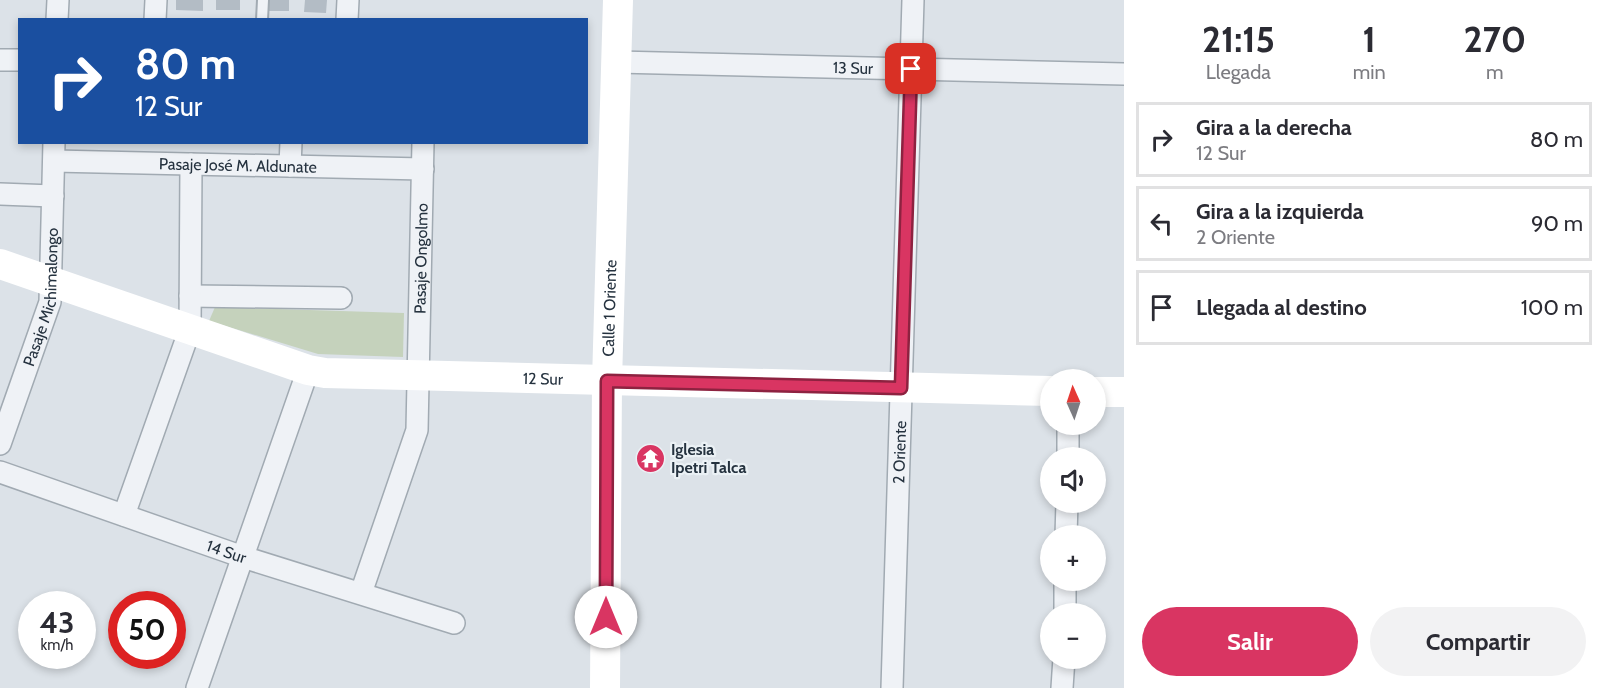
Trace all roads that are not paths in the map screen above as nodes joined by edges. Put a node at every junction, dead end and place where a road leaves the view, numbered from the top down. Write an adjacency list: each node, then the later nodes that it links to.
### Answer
1 (58, 0): 7 (street)
2 (156, 0): 8 (street)
3 (263, 0): 9 (lane)
4 (348, 0): 10 (street)
5 (618, 0): 13 (street, Calle 1 Oriente)
6 (913, 0): 14 (street, 2 Oriente)
7 (57, 18)
8 (155, 18)
9 (262, 18)
10 (347, 18)
11 (0, 60): 12 (street)
12 (18, 60)
13 (616, 62): 14 (street, 13 Sur); 31 (street, Calle 1 Oriente)
14 (911, 69): 15 (street, 13 Sur); 32 (street, 2 Oriente)
15 (1124, 74)
16 (291, 144): 20 (street)
17 (423, 144): 21 (street, Pasaje Ongolmo)
18 (54, 152): 19 (street, Pasaje José M. Aldunate); 23 (street, Pasaje Michimalongo)
19 (191, 164): 20 (street, Pasaje José M. Aldunate); 26 (street)
20 (290, 166): 21 (street, Pasaje José M. Aldunate)
21 (423, 168): 30 (street, Pasaje Ongolmo)
22 (0, 194): 23 (street)
23 (52, 196): 25 (street, Pasaje Michimalongo)
24 (0, 264): 25 (street, 12 Sur)
25 (50, 281): 28 (street, 12 Sur); 36 (street, Pasaje Michimalongo)
26 (190, 296): 27 (street); 28 (street)
27 (341, 298)
28 (190, 329): 29 (street, 12 Sur); 38 (street)
29 (308, 370): 30 (street, 12 Sur); 39 (street)
30 (417, 376): 31 (street, 12 Sur); 40 (street, Pasaje Ongolmo)
31 (607, 381): 32 (street, 12 Sur); 44 (street, Calle 1 Oriente)
32 (901, 388): 33 (street, 12 Sur); 45 (street, 2 Oriente)
33 (1040, 391)
34 (1106, 392): 35 (street)
35 (1124, 393)
36 (0, 444)
37 (0, 472): 38 (street, 14 Sur)
38 (124, 515): 39 (street, 14 Sur)
39 (243, 556): 40 (street, 14 Sur); 43 (street)
40 (361, 593): 41 (street, 14 Sur)
41 (454, 623)
42 (1063, 669): 46 (street)
43 (197, 688)
44 (605, 688)
45 (892, 688)
46 (1062, 688)

